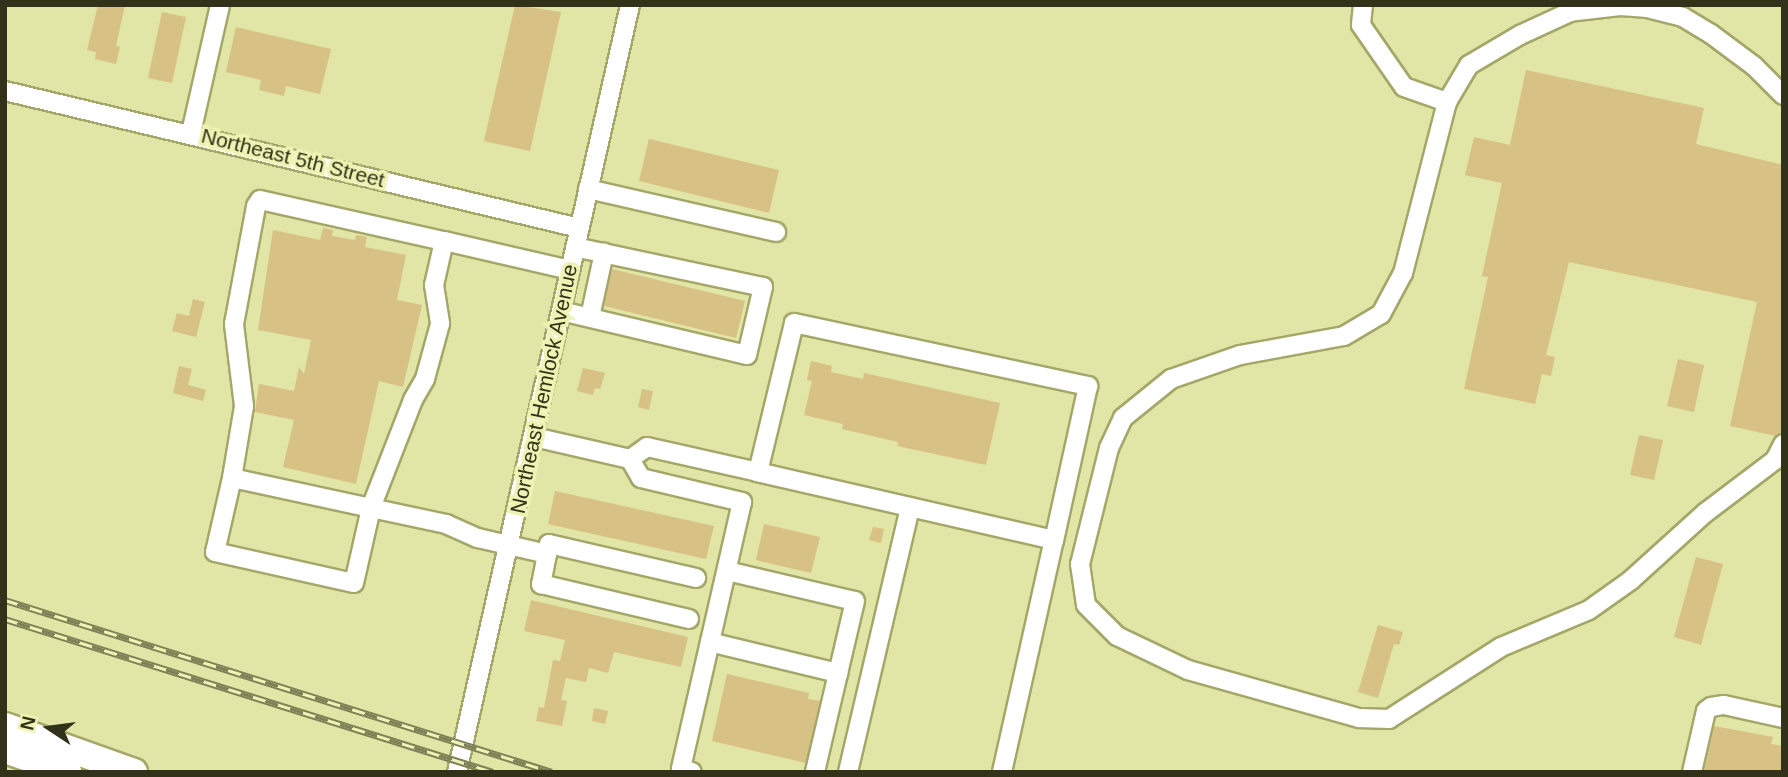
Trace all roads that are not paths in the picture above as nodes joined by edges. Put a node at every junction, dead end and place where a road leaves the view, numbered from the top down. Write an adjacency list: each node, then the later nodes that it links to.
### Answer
1 (220, 5): 7 (street)
2 (630, 5): 8 (street, Northeast Hemlock Avenue)
3 (1363, 5): 6 (street)
4 (5, 91): 7 (street, Northeast 5th Street)
5 (1783, 95): 6 (street)
6 (1447, 102): 18 (street)
7 (191, 133): 9 (street, Northeast 5th Street)
8 (588, 189): 9 (street, Northeast Hemlock Avenue); 10 (street)
9 (579, 228): 12 (street, Northeast Hemlock Avenue)
10 (776, 232)
11 (444, 241): 14 (street); 21 (street); 23 (street)
12 (575, 247): 13 (street); 14 (street, Northeast Hemlock Avenue)
13 (604, 253): 16 (street); 16 (street)
14 (570, 270): 15 (street, Northeast Hemlock Avenue)
15 (561, 311): 16 (street); 17 (street, Northeast Hemlock Avenue)
16 (590, 317)
17 (534, 437): 19 (street); 25 (street, Northeast Hemlock Avenue)
18 (1783, 444)
19 (630, 459): 20 (street); 27 (street)
20 (758, 472): 22 (street); 24 (street)
21 (233, 478): 23 (street); 23 (street)
22 (910, 507): 24 (street); 40 (street)
23 (372, 508): 25 (street)
24 (1054, 540): 41 (street)
25 (509, 545): 26 (street); 37 (street, Northeast Hemlock Avenue)
26 (547, 554): 28 (street); 29 (street)
27 (727, 571): 30 (street); 31 (street)
28 (696, 578)
29 (690, 619)
30 (710, 642): 31 (street); 38 (street)
31 (838, 673): 39 (street)
32 (1783, 718): 42 (street)
33 (5, 726): 36 (highway)
34 (5, 750): 35 (highway)
35 (68, 772)
36 (134, 772)
37 (457, 772)
38 (692, 772)
39 (815, 772)
40 (848, 772)
41 (1002, 772)
42 (1692, 772)

